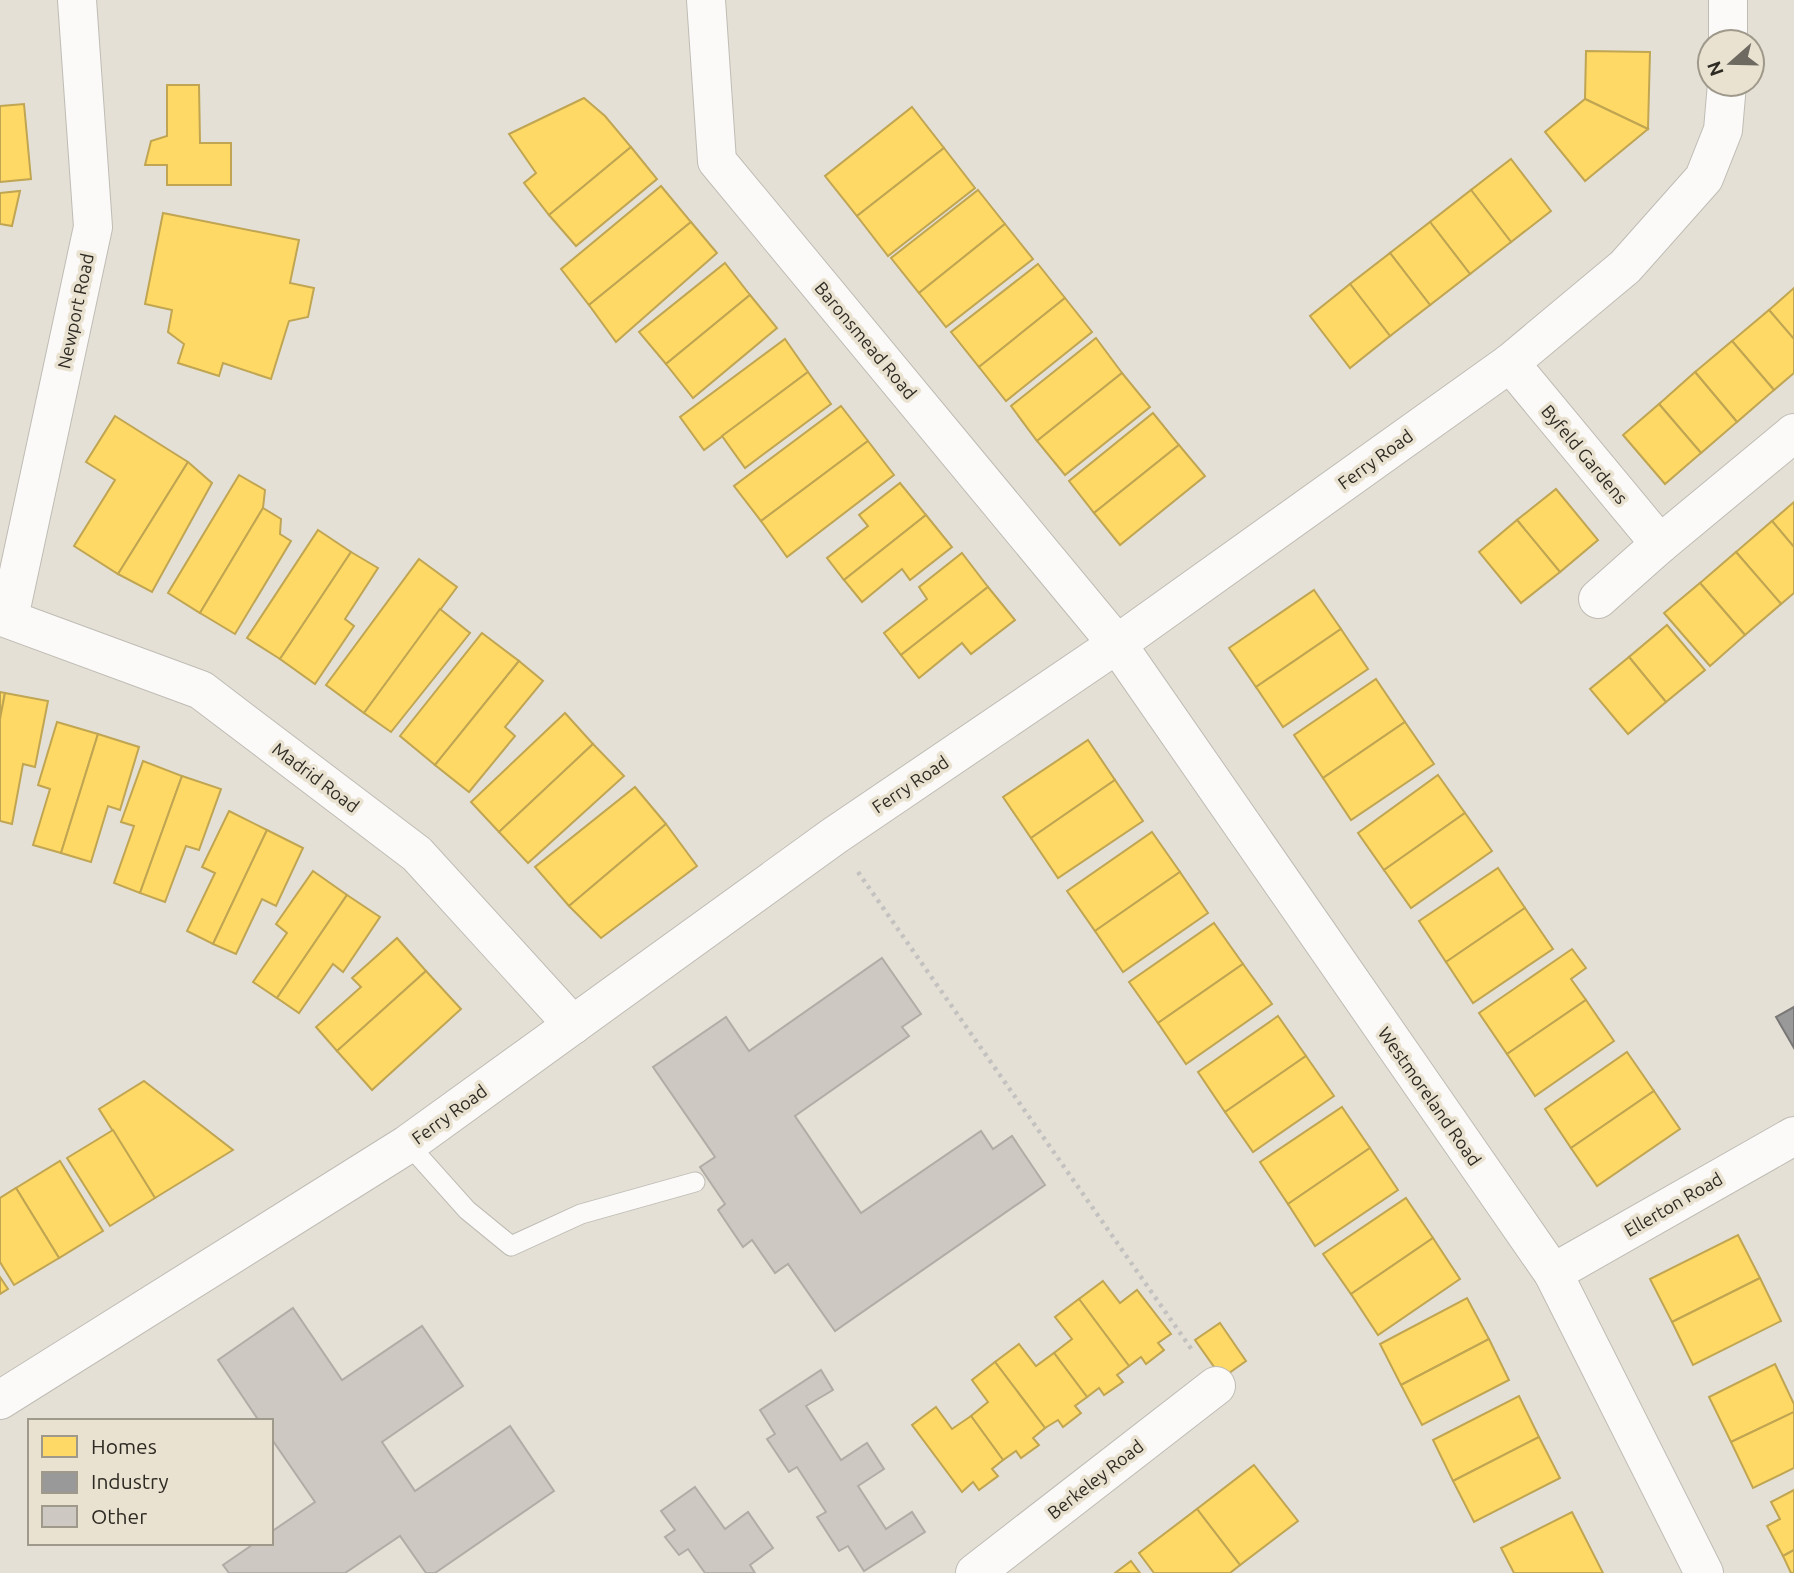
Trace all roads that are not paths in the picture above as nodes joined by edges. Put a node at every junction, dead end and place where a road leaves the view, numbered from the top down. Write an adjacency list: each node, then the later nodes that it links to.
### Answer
1 (77, 0): 10 (street, Newport Road)
2 (706, 0): 11 (street, Baronsmead Road)
3 (1728, 0): 4 (street)
4 (1728, 28)
5 (1726, 98): 6 (street, Ferry Road)
6 (1510, 363): 8 (street, Byfeld Gardens); 11 (street, Ferry Road)
7 (1794, 433): 8 (street)
8 (1660, 544): 9 (street)
9 (1598, 599)
10 (4, 617): 12 (street, Madrid Road)
11 (1117, 644): 12 (street, Ferry Road); 16 (street, Westmoreland Road)
12 (573, 1025): 14 (street, Ferry Road)
13 (1794, 1136): 16 (street, Ellerton Road)
14 (408, 1144): 15 (lane); 18 (street, Ferry Road)
15 (695, 1182)
16 (1553, 1273): 20 (street, Westmoreland Road)
17 (1216, 1386): 19 (street, Berkeley Road)
18 (0, 1399)
19 (975, 1573)
20 (1704, 1573)

